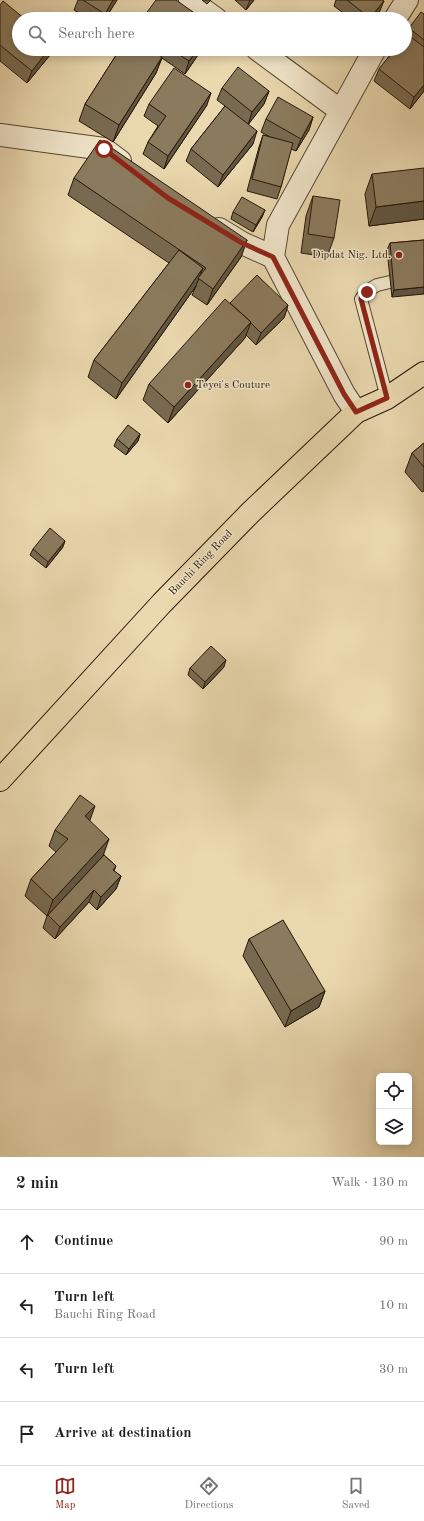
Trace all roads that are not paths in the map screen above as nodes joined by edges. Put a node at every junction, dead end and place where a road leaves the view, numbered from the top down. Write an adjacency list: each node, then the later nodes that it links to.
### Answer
1 (190, 0): 3 (street)
2 (407, 0): 4 (street)
3 (206, 12)
4 (399, 12)
5 (267, 56): 7 (street)
6 (371, 56): 7 (street)
7 (342, 110): 11 (street)
8 (0, 135): 9 (street)
9 (133, 171)
10 (201, 218): 11 (street)
11 (273, 257): 15 (street)
12 (424, 274): 14 (lane)
13 (424, 373): 14 (main road, Bauchi Ring Road)
14 (387, 398): 15 (main road, Bauchi Ring Road)
15 (356, 412): 16 (main road, Bauchi Ring Road)
16 (0, 780)

